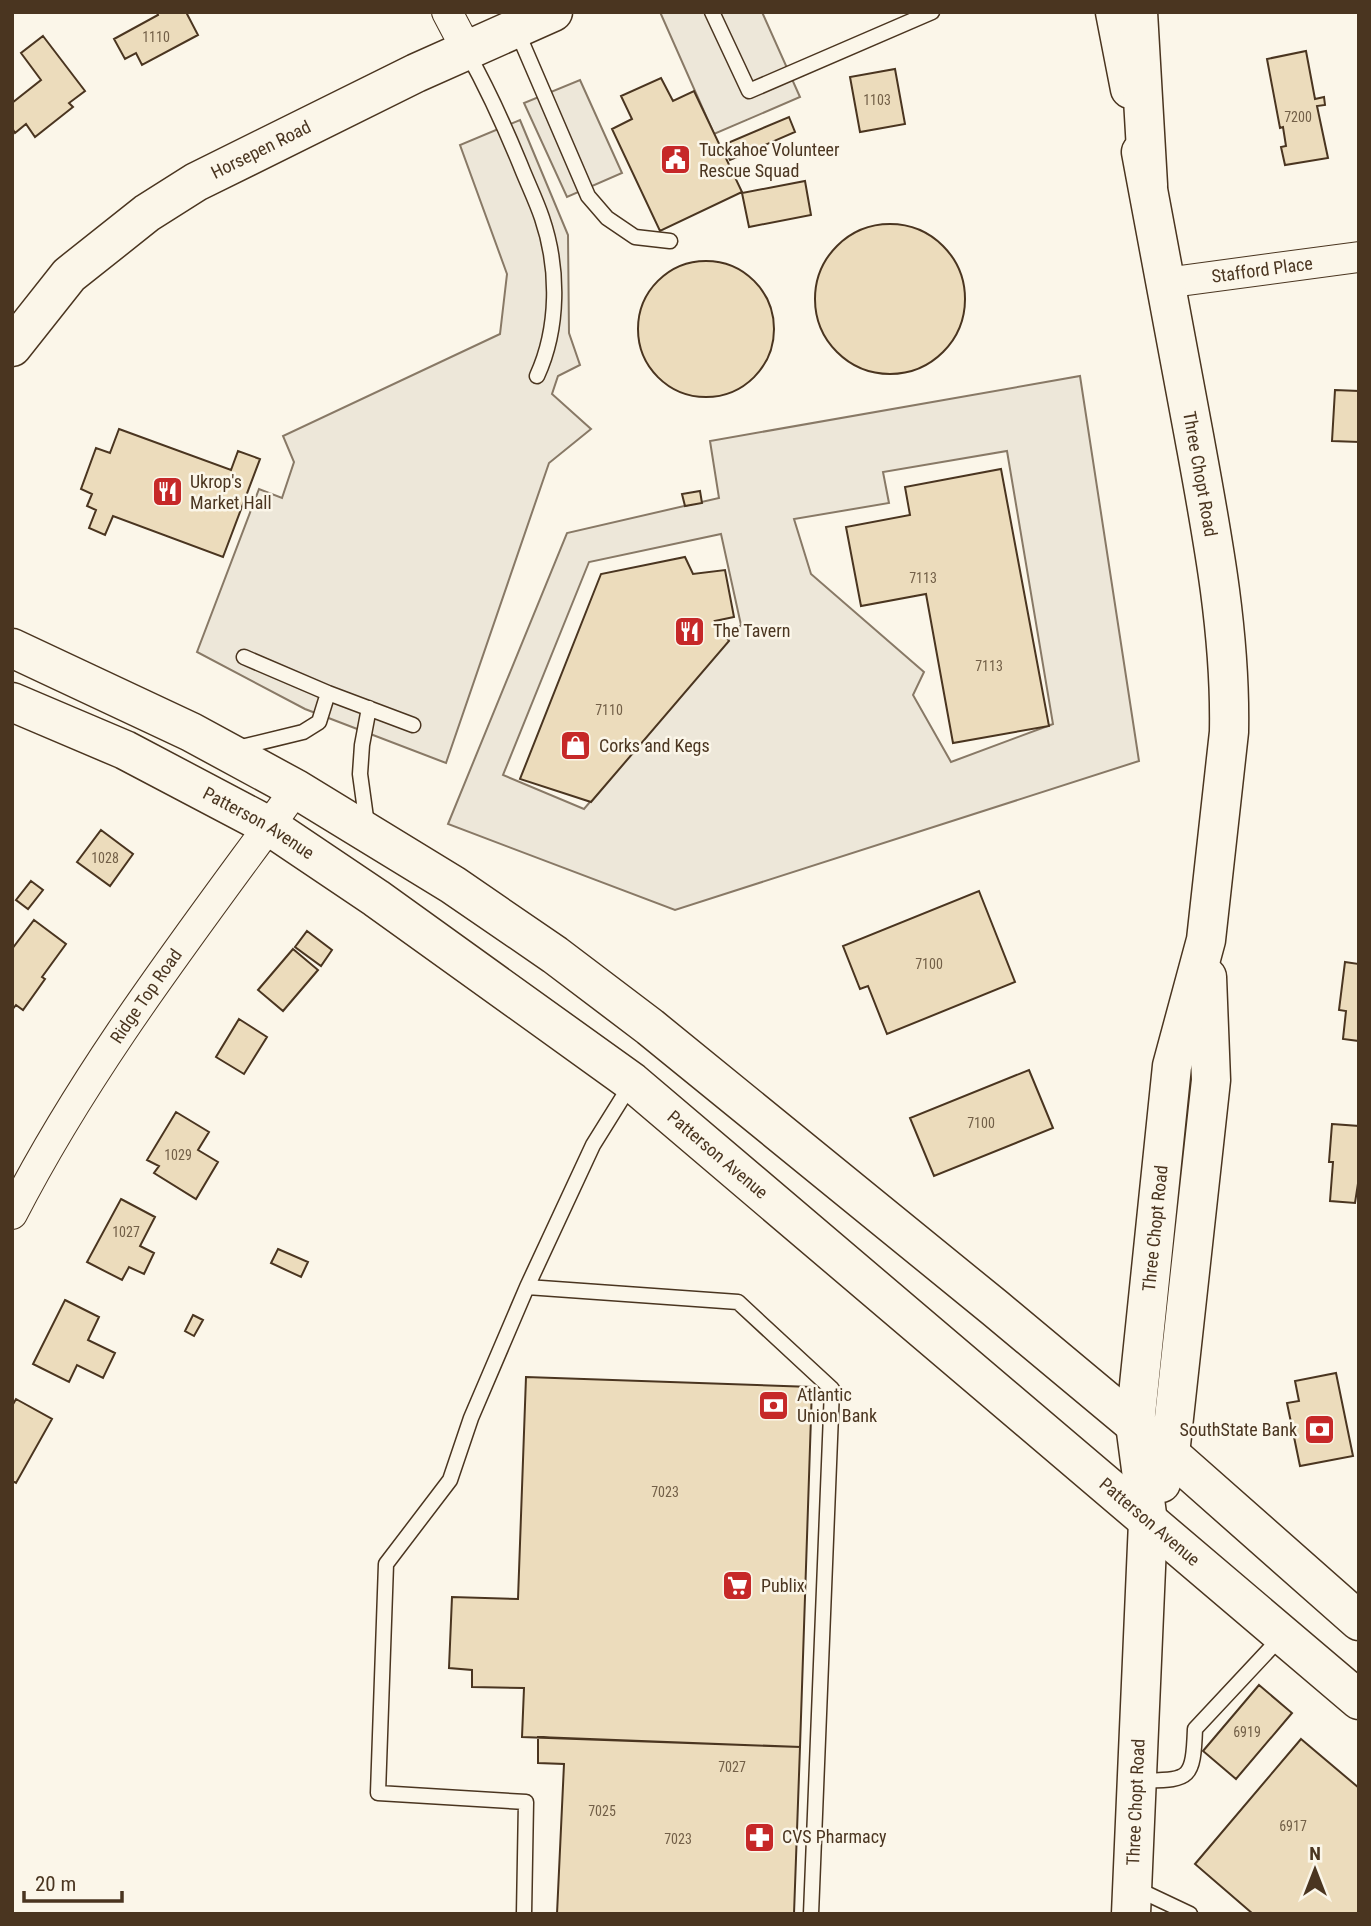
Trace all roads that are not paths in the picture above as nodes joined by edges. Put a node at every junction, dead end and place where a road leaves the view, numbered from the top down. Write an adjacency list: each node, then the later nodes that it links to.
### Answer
1 (447, 12): 8 (street)
2 (553, 12): 7 (main road, Horsepen Road)
3 (712, 12): 4 (lane)
4 (932, 12)
5 (1115, 12): 9 (main road, Three Chopt Road)
6 (1138, 12): 9 (main road)
7 (516, 30): 8 (main road, Horsepen Road); 10 (lane)
8 (467, 50): 13 (main road, Horsepen Road); 14 (lane)
9 (1148, 185): 12 (main road, Three Chopt Road)
10 (670, 240)
11 (1359, 257): 12 (street, Stafford Place)
12 (1166, 283): 25 (main road, Three Chopt Road)
13 (12, 347)
14 (537, 376)
15 (12, 649): 21 (main road)
16 (244, 657): 17 (lane)
17 (328, 693): 19 (lane); 21 (lane)
18 (12, 702): 23 (main road, Patterson Avenue)
19 (369, 708): 20 (lane); 24 (lane)
20 (413, 724)
21 (226, 751): 22 (main road)
22 (296, 789): 23 (street, Ridge Top Road); 24 (main road)
23 (269, 827): 26 (main road, Patterson Avenue); 27 (street, Ridge Top Road)
24 (368, 833): 29 (main road)
25 (1206, 940): 29 (main road, Three Chopt Road); 30 (main road, Three Chopt Road)
26 (632, 1082): 28 (lane); 31 (main road, Patterson Avenue)
27 (12, 1214)
28 (527, 1287): 37 (lane); 38 (lane)
29 (1135, 1424): 30 (main road); 31 (main road, Three Chopt Road)
30 (1170, 1454): 31 (main road, Three Chopt Road); 32 (main road)
31 (1148, 1521): 33 (main road, Patterson Avenue); 35 (main road, Three Chopt Road)
32 (1359, 1621)
33 (1282, 1636): 34 (main road, Patterson Avenue); 35 (lane)
34 (1359, 1700)
35 (1137, 1781): 36 (main road, Three Chopt Road)
36 (1132, 1900): 39 (lane)
37 (524, 1914)
38 (811, 1914)
39 (1190, 1914)

